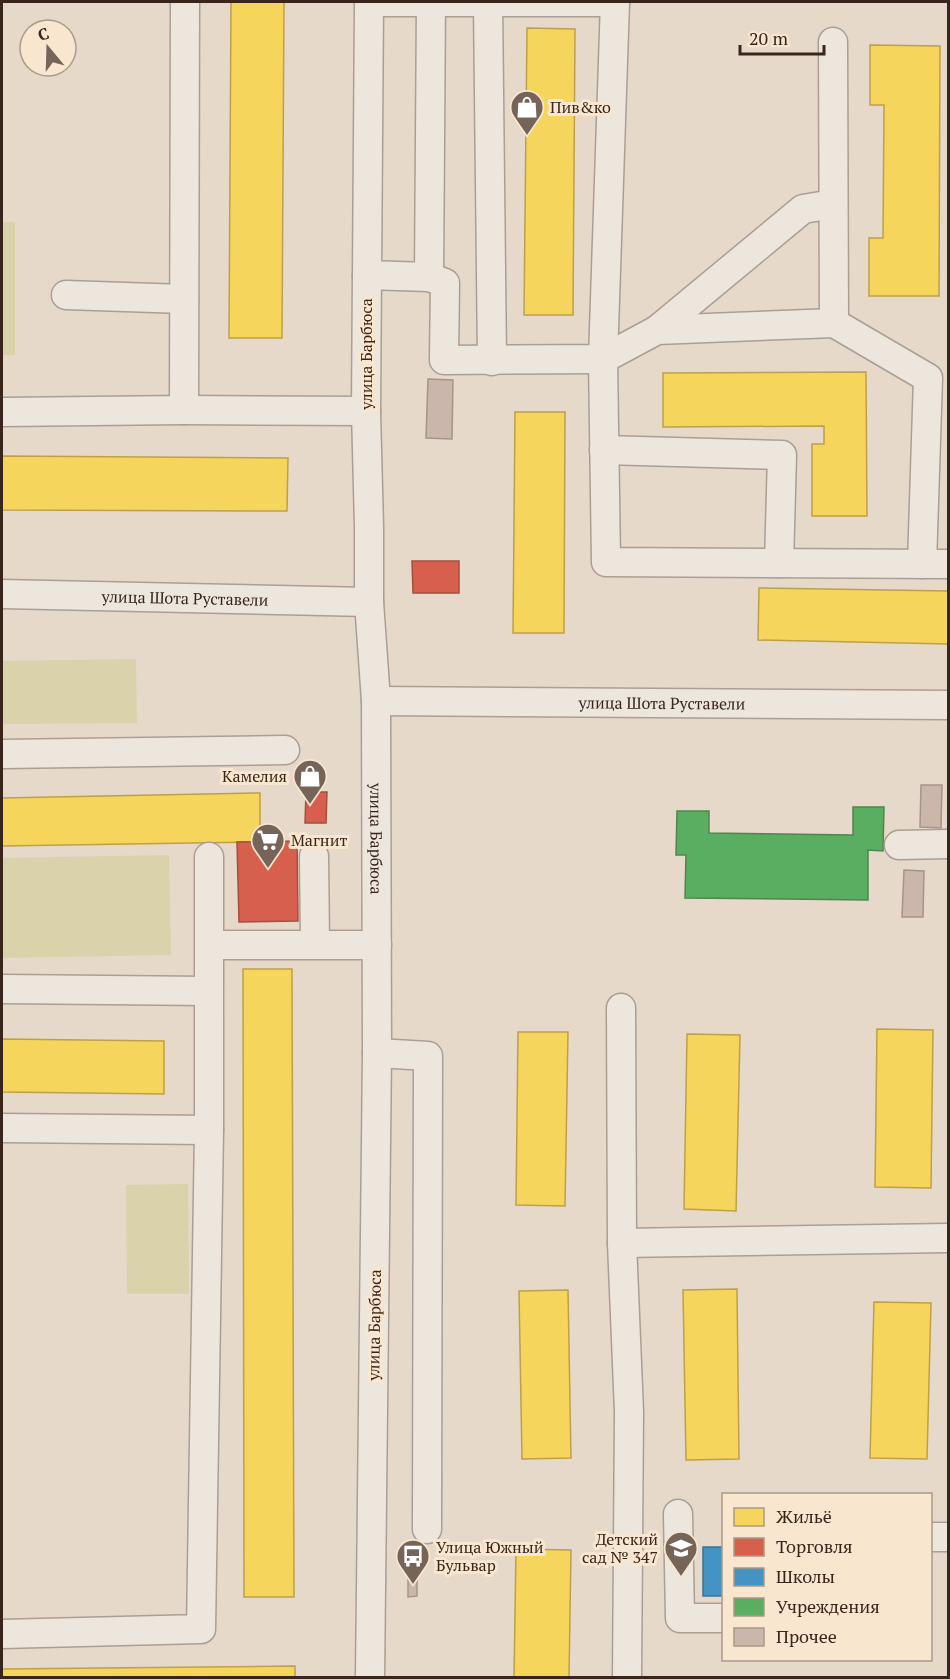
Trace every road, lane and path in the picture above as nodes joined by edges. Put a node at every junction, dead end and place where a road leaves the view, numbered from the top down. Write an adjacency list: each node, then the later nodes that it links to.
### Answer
1 (185, 2): 11 (street)
2 (369, 2): 3 (street); 8 (street, улица Барбюса)
3 (431, 2): 5 (street); 9 (street)
4 (615, 2): 5 (street); 14 (street)
5 (488, 3): 15 (street)
6 (833, 42): 7 (street)
7 (833, 204): 12 (street); 13 (street)
8 (367, 275): 9 (street); 17 (street, улица Барбюса)
9 (429, 277): 15 (street)
10 (66, 295): 11 (street)
11 (184, 299): 16 (street)
12 (834, 323): 13 (street); 21 (street)
13 (657, 330): 14 (street)
14 (603, 359): 15 (street); 19 (street)
15 (492, 361)
16 (184, 410): 17 (street); 18 (street)
17 (366, 411): 23 (street, улица Барбюса)
18 (2, 412)
19 (604, 450): 20 (street); 20 (street)
20 (779, 563): 21 (street)
21 (935, 564)
22 (2, 594): 23 (street, улица Шота Руставели)
23 (369, 603): 24 (street, улица Барбюса)
24 (376, 701): 25 (street, улица Шота Руставели); 34 (street, улица Барбюса)
25 (948, 705)
26 (285, 750): 27 (street)
27 (2, 754)
28 (899, 844): 29 (street)
29 (948, 844)
30 (314, 856): 32 (street)
31 (209, 857): 33 (street)
32 (315, 944): 33 (street); 34 (street)
33 (210, 945): 36 (street)
34 (377, 945): 38 (street, улица Барбюса)
35 (2, 989): 36 (street)
36 (208, 991): 40 (street)
37 (621, 1008): 42 (street)
38 (377, 1053): 44 (street); 49 (street, улица Барбюса)
39 (2, 1128): 40 (street)
40 (209, 1130): 48 (street)
41 (948, 1238): 42 (street)
42 (622, 1243): 50 (street)
43 (678, 1514): 47 (street)
44 (427, 1529)
45 (932, 1537): 46 (street)
46 (948, 1538)
47 (722, 1618)
48 (2, 1634)
49 (369, 1677)
50 (627, 1677)

